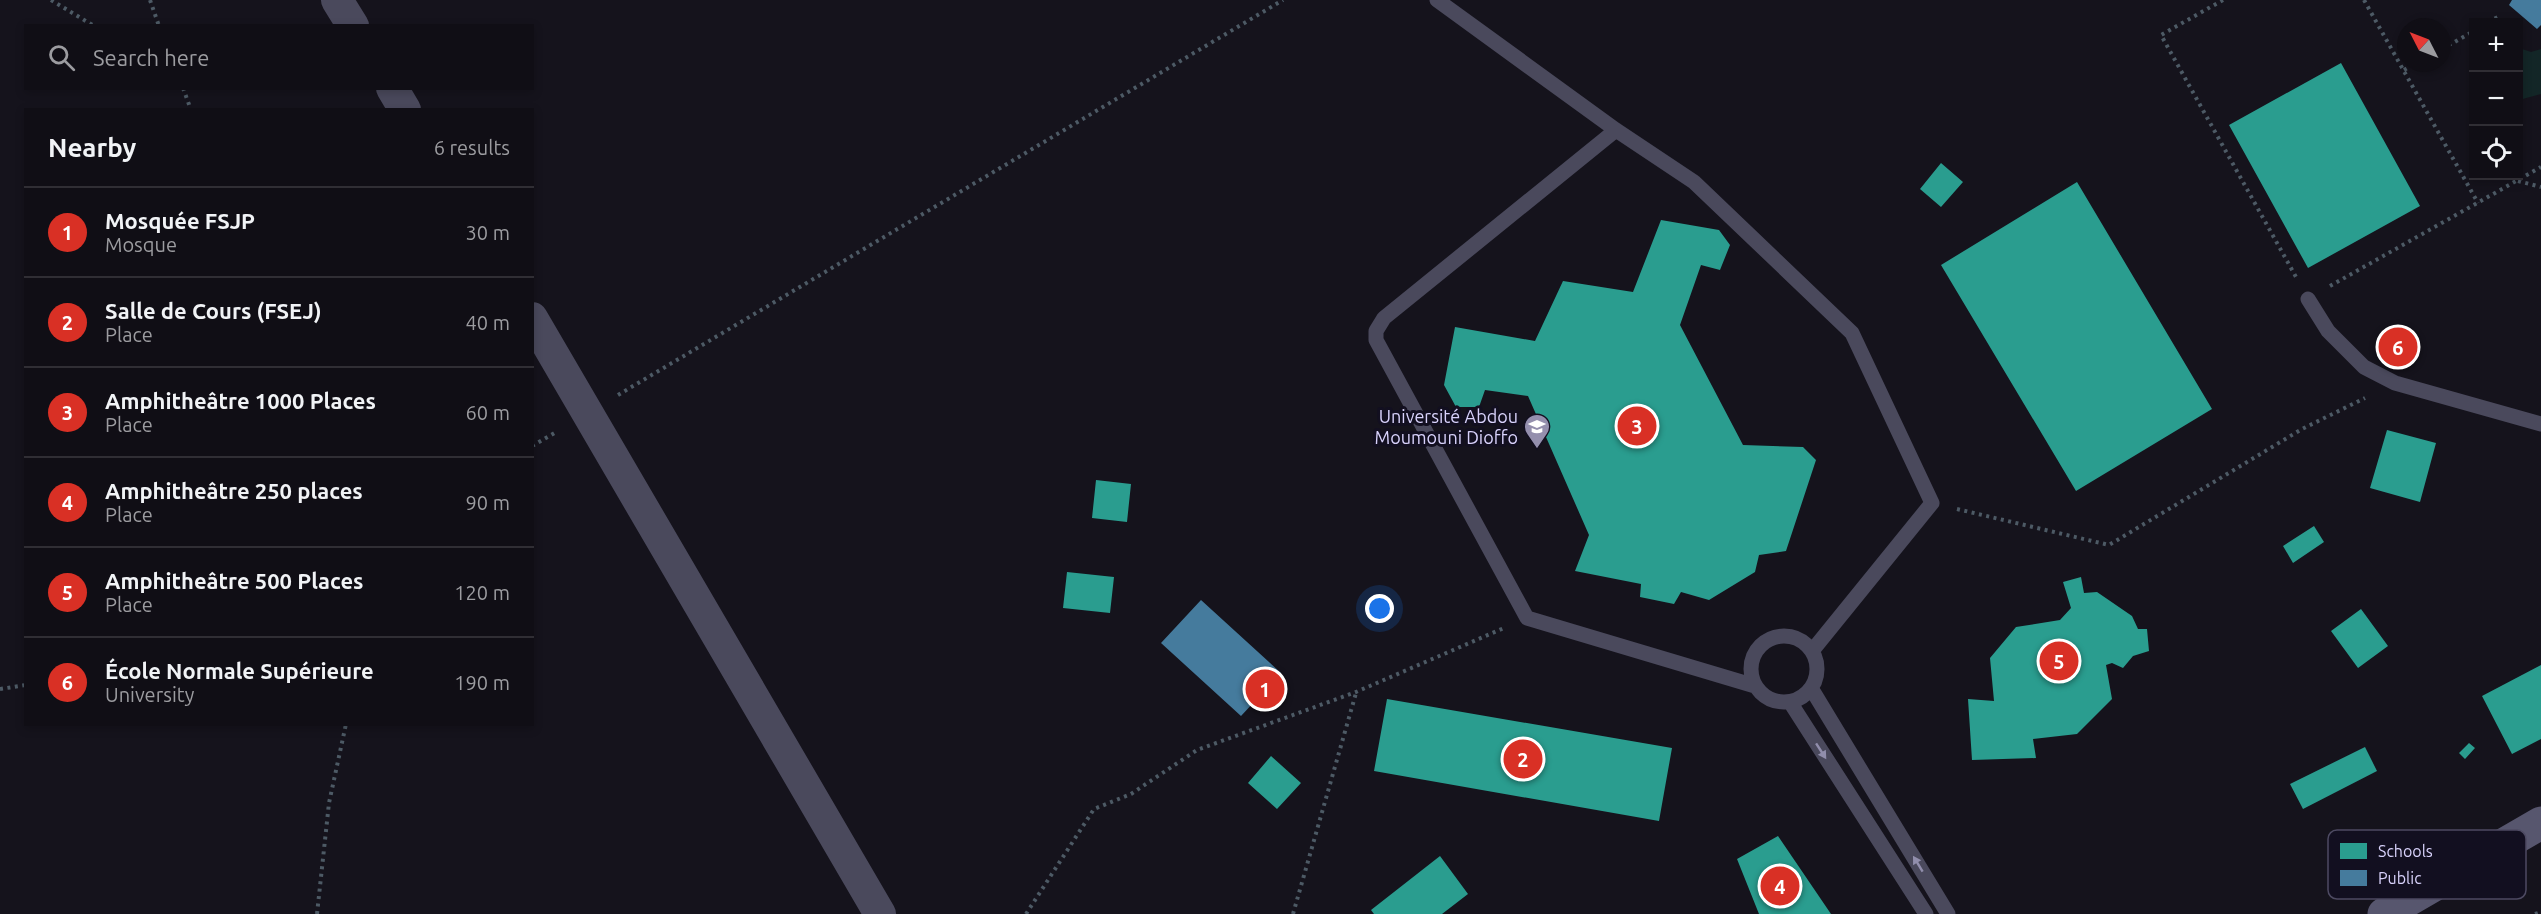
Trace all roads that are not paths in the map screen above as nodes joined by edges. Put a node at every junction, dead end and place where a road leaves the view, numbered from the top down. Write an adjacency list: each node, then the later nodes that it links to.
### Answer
1 (338, 0): 3 (street)
2 (1437, 0): 6 (lane)
3 (352, 24)
4 (393, 90): 5 (street)
5 (404, 108)
6 (1617, 130): 10 (lane); 11 (lane)
7 (2308, 299): 9 (lane)
8 (534, 321): 17 (street)
9 (2541, 424)
10 (1812, 651): 11 (lane); 12 (lane)
11 (1755, 686): 13 (lane)
12 (1811, 688): 13 (lane); 19 (lane, one-way to 12)
13 (1790, 702): 18 (lane, one-way to 18)
14 (2541, 823): 15 (street)
15 (2526, 832)
16 (2410, 899): 20 (street)
17 (880, 914)
18 (1926, 914)
19 (1948, 914)
20 (2384, 914)

